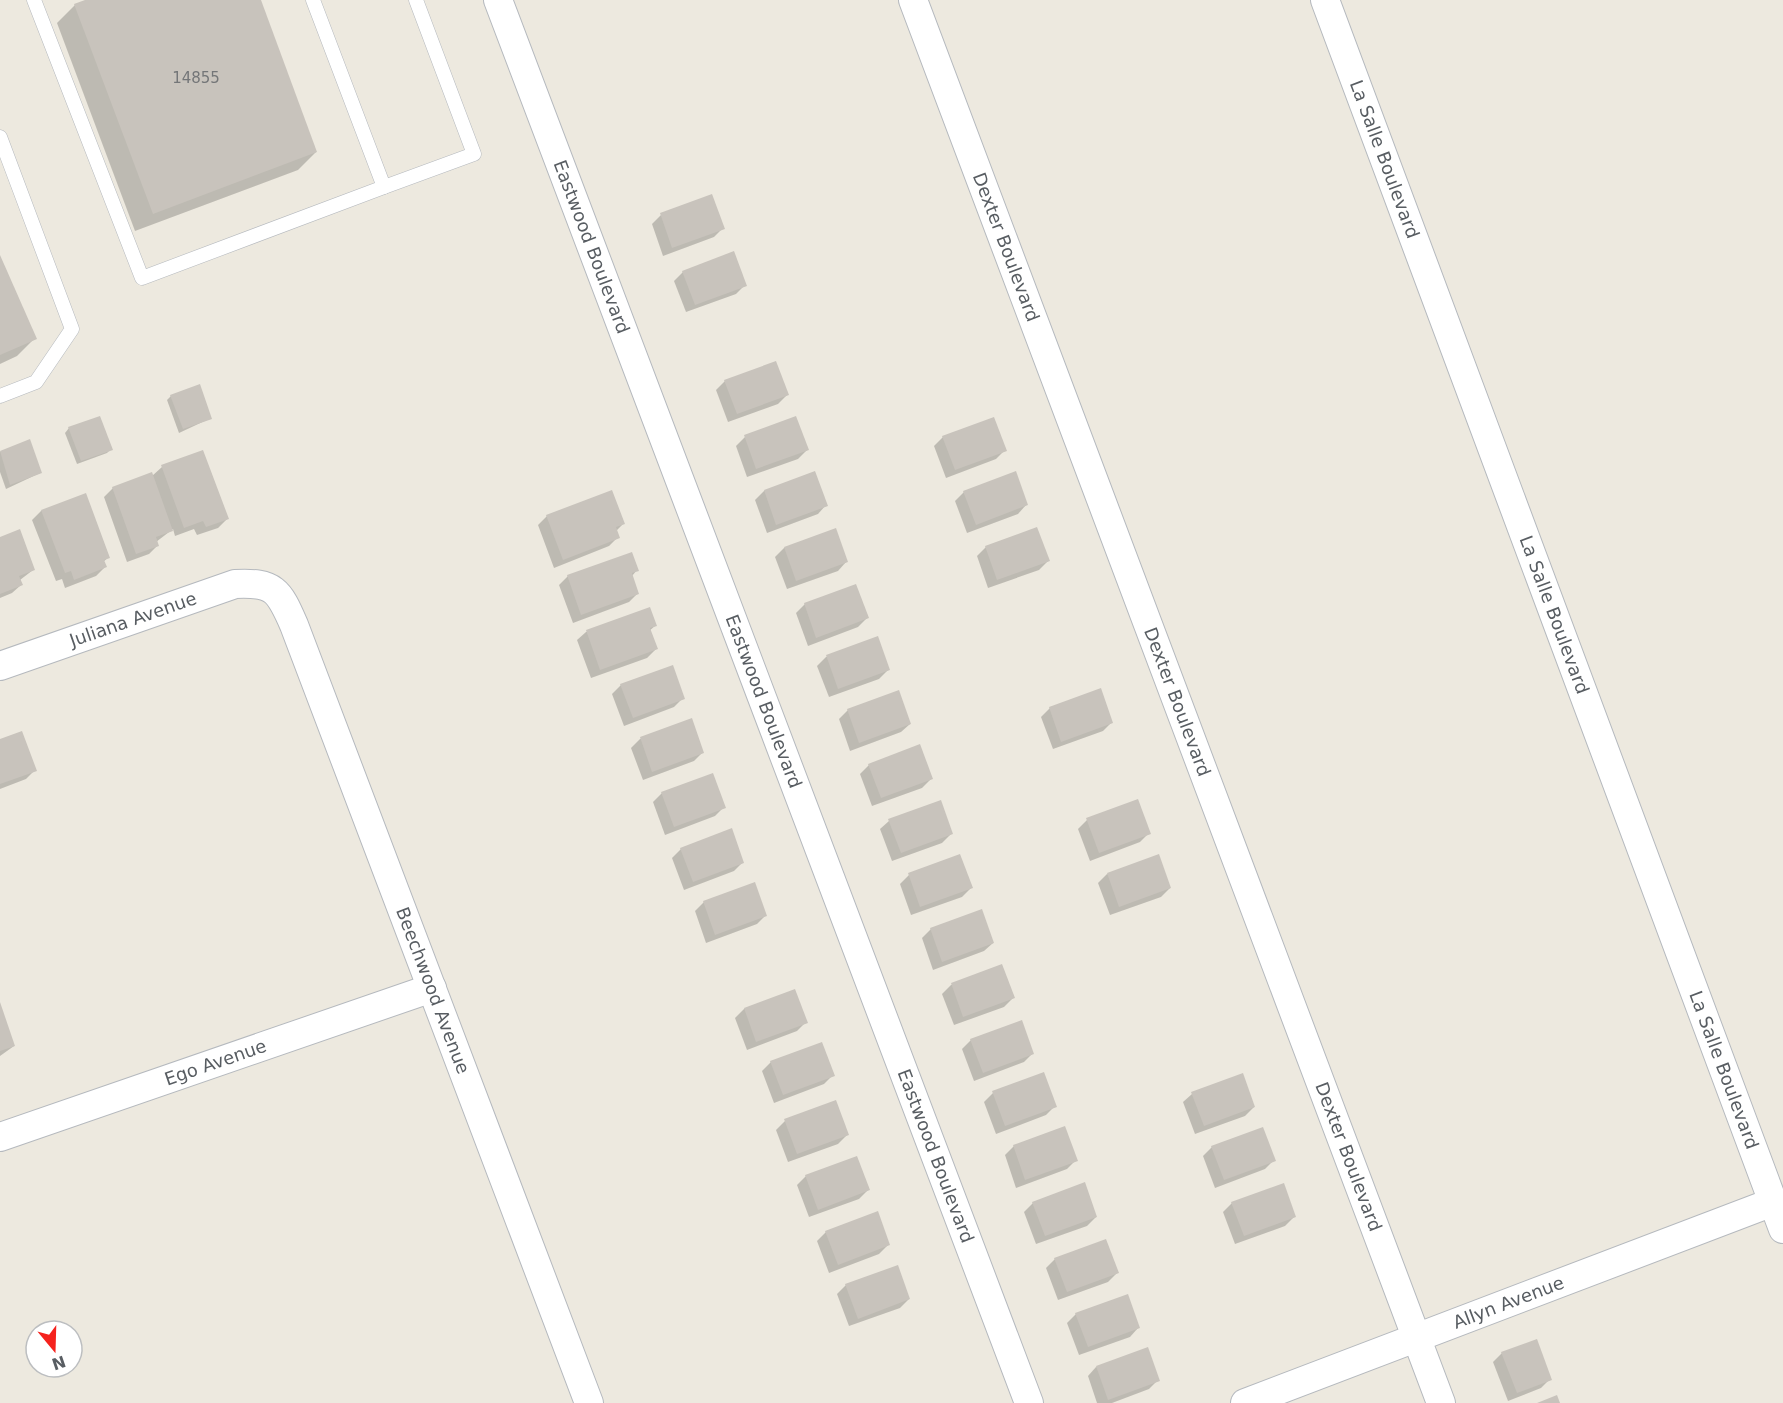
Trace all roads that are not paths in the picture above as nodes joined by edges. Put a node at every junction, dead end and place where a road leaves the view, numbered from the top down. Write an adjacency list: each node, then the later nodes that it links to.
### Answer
1 (34, 0): 8 (lane)
2 (313, 0): 8 (lane)
3 (416, 0): 8 (lane)
4 (498, 0): 18 (street, Eastwood Boulevard)
5 (913, 0): 16 (street, Dexter Boulevard)
6 (1325, 0): 14 (street, La Salle Boulevard)
7 (0, 137): 9 (lane)
8 (384, 187)
9 (0, 396)
10 (268, 585): 11 (street, Juliana Avenue); 12 (street, Beechwood Avenue)
11 (0, 666)
12 (432, 988): 13 (street, Ego Avenue); 17 (street, Beechwood Avenue)
13 (0, 1137)
14 (1774, 1187): 15 (street, La Salle Boulevard); 16 (street, Allyn Avenue)
15 (1783, 1229)
16 (1416, 1337): 19 (street, Allyn Avenue); 20 (street, Dexter Boulevard)
17 (589, 1403)
18 (1029, 1403)
19 (1245, 1403)
20 (1441, 1403)

